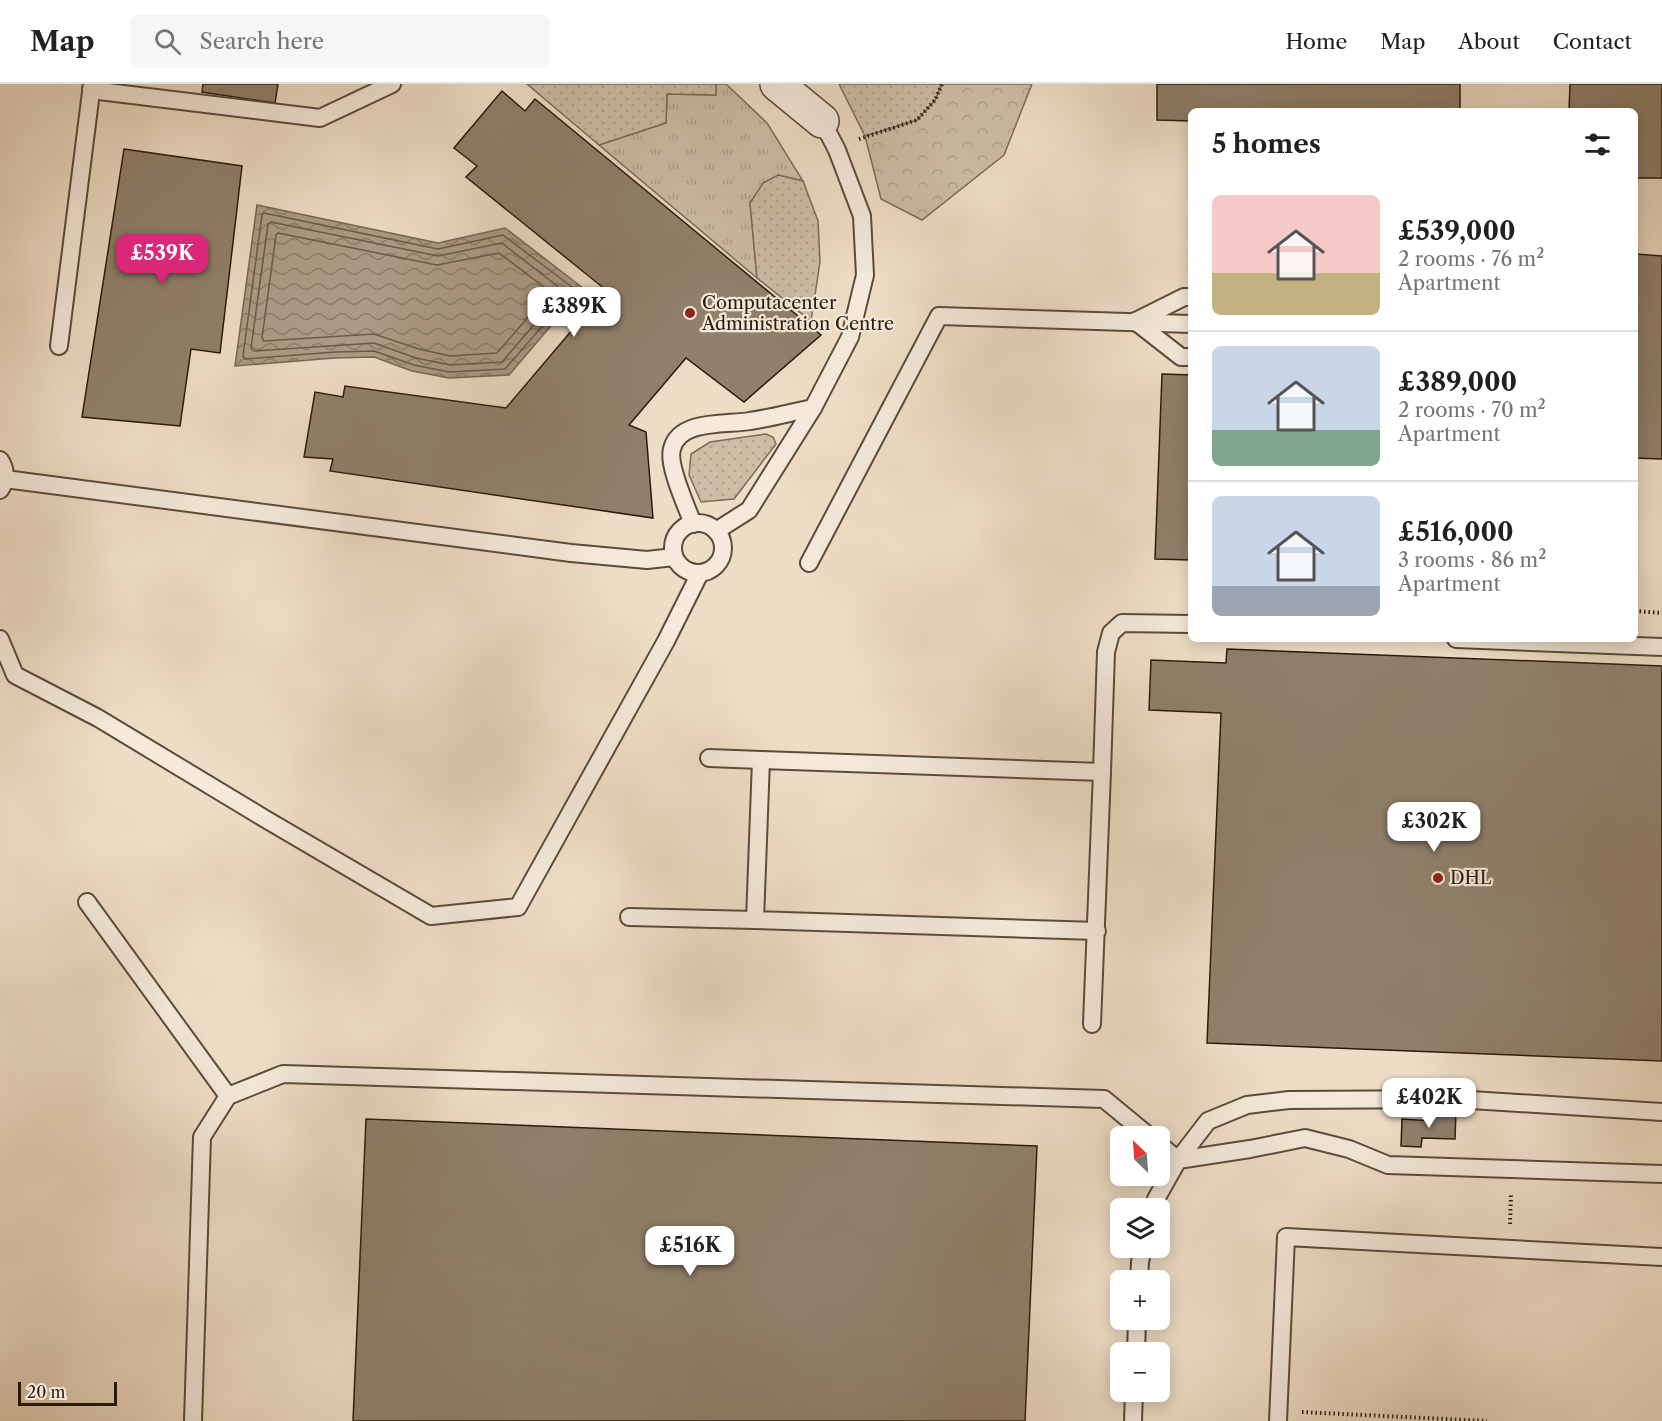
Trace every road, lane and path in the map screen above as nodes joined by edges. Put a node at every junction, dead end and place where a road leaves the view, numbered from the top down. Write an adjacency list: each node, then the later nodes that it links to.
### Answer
1 (777, 84): 6 (street)
2 (813, 84): 6 (street)
3 (942, 84): 7 (path)
4 (387, 85): 5 (lane)
5 (91, 87): 11 (lane)
6 (822, 121): 7 (lane)
7 (837, 150): 13 (lane)
8 (1188, 297): 9 (lane)
9 (1135, 321): 10 (lane); 12 (lane); 19 (lane)
10 (1188, 324)
11 (59, 346)
12 (1188, 357)
13 (813, 408): 16 (lane); 17 (lane)
14 (0, 460): 15 (lane)
15 (2, 484): 18 (lane)
16 (693, 524): 17 (lane); 18 (lane)
17 (716, 531): 20 (lane)
18 (674, 557): 20 (lane)
19 (809, 563)
20 (700, 573): 24 (lane)
21 (1638, 611): 22 (path)
22 (1662, 613)
23 (1188, 624): 29 (lane)
24 (0, 639)
25 (1533, 642): 26 (lane)
26 (1662, 647)
27 (709, 758): 28 (lane)
28 (761, 760): 29 (lane); 32 (lane)
29 (1102, 771): 33 (lane)
30 (87, 902): 35 (lane)
31 (629, 917): 32 (lane)
32 (755, 920): 33 (lane)
33 (1097, 931): 34 (lane)
34 (1092, 1024)
35 (228, 1096): 37 (lane); 47 (lane)
36 (1662, 1112): 39 (lane)
37 (1137, 1126)
38 (1170, 1153): 39 (lane)
39 (1178, 1160): 40 (lane); 42 (lane)
40 (1662, 1174)
41 (1511, 1191): 43 (path)
42 (1157, 1198)
43 (1510, 1249): 44 (lane); 46 (lane)
44 (1662, 1257)
45 (1134, 1402): 48 (lane)
46 (1278, 1416): 49 (path)
47 (193, 1421)
48 (1133, 1421)
49 (1487, 1421)

